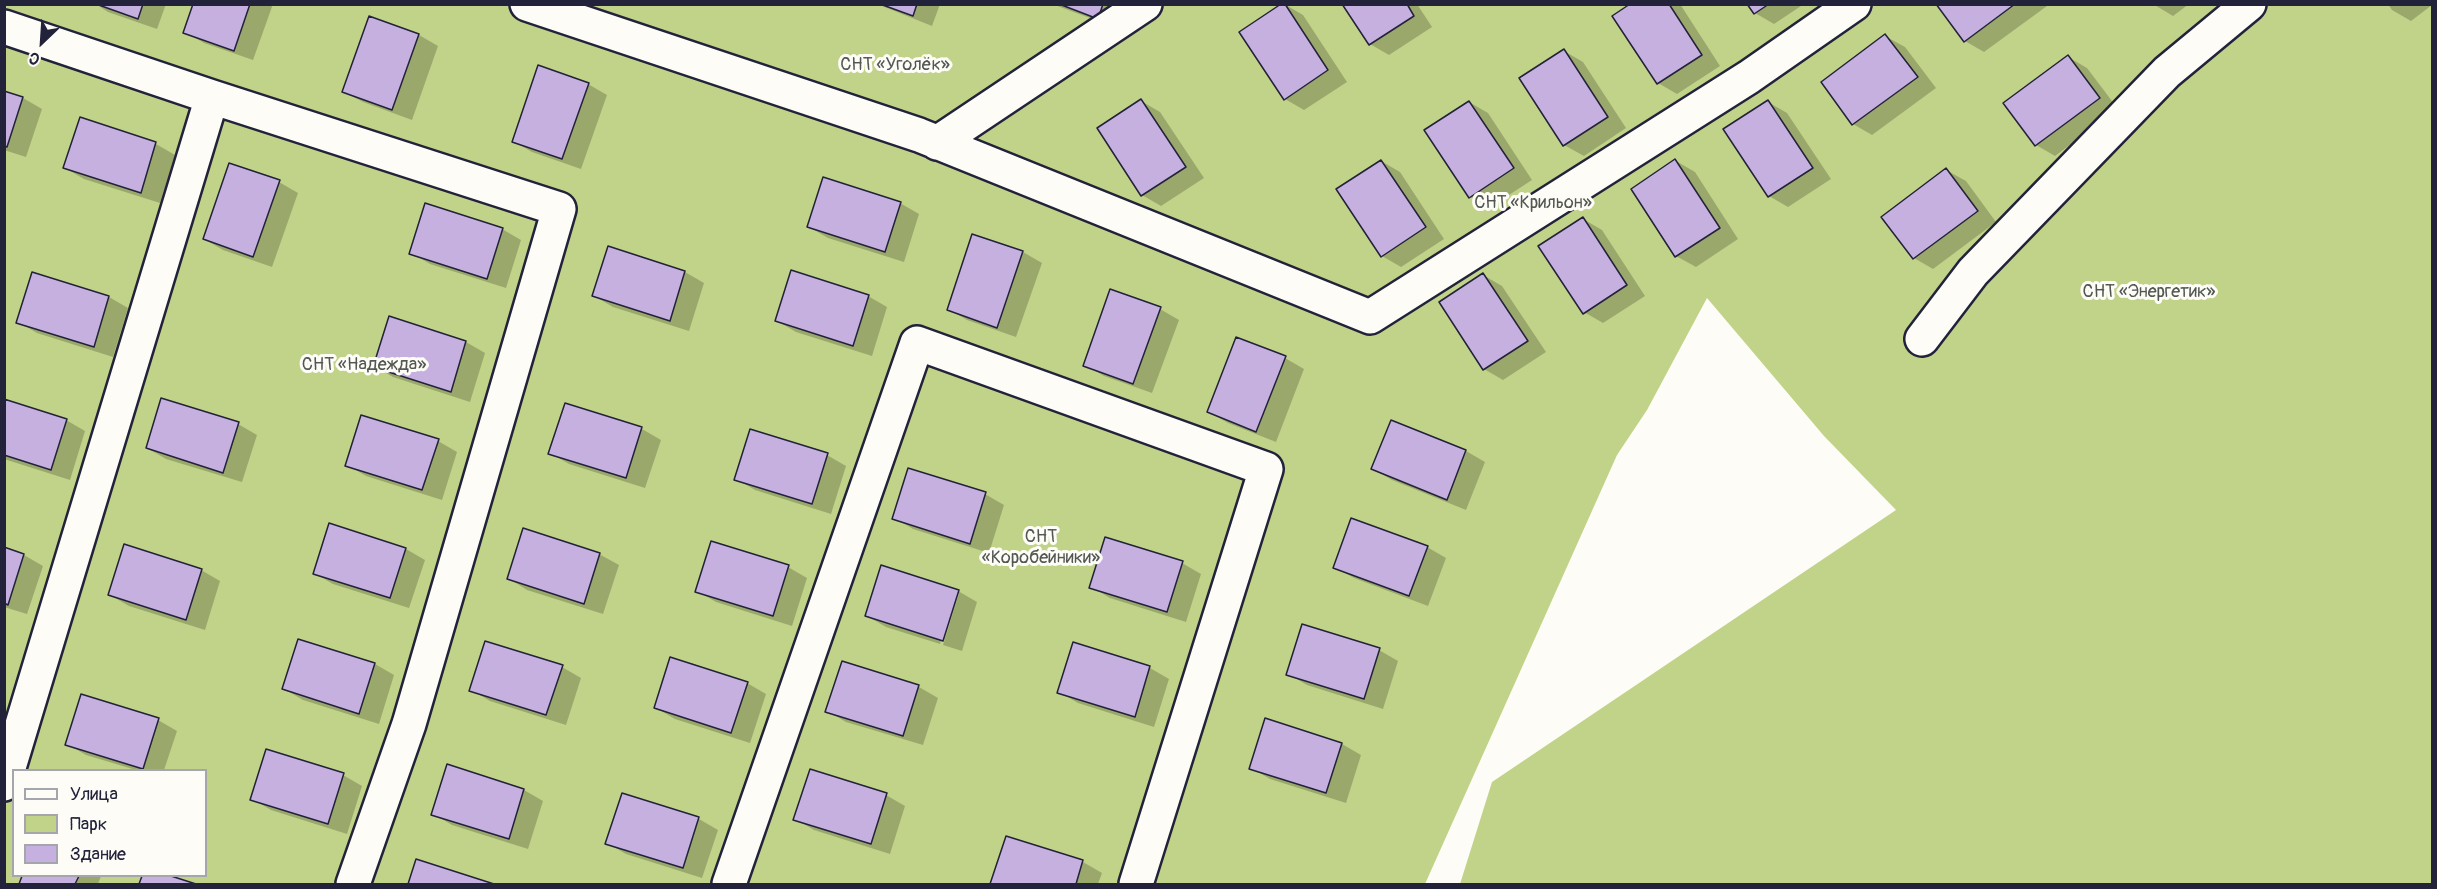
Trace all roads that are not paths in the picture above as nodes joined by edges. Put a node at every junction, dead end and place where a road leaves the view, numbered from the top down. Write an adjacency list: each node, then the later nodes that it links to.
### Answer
1 (527, 4): 7 (street)
2 (1145, 4): 7 (street)
3 (1854, 4): 7 (street)
4 (2249, 4): 8 (street)
5 (4, 27): 6 (street)
6 (212, 98): 9 (street); 10 (street)
7 (936, 143)
8 (1922, 339)
9 (4, 784)
10 (353, 885)
11 (729, 885): 12 (street)
12 (1137, 885)

